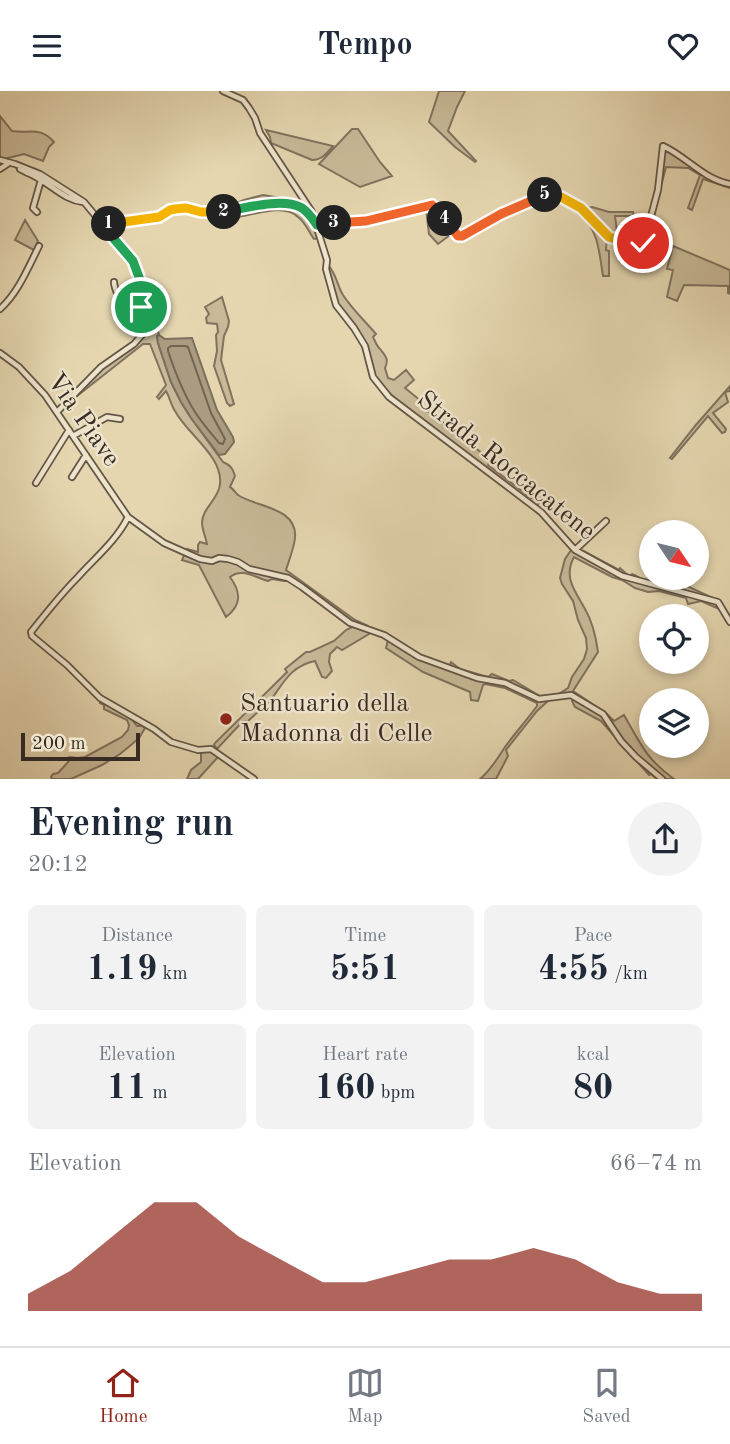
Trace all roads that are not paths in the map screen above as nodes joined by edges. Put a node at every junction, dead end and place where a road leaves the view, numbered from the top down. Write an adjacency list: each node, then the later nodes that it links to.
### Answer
1 (223, 91): 3 (street)
2 (242, 91): 3 (street, Strada Roccacatene)
3 (243, 100): 12 (street, Strada Roccacatene)
4 (0, 160): 5 (street)
5 (12, 163): 6 (street); 7 (street); 9 (street)
6 (0, 169)
7 (41, 180): 9 (street); 10 (street)
8 (730, 184): 12 (street)
9 (83, 202): 11 (street)
10 (37, 212)
11 (102, 225): 12 (street); 16 (street)
12 (317, 225): 27 (street, Strada Roccacatene)
13 (39, 246): 15 (street)
14 (114, 282): 16 (street)
15 (0, 309)
16 (148, 313): 18 (street)
17 (0, 353): 18 (street, Via Piave)
18 (57, 412): 20 (street, Via Piave)
19 (120, 419): 21 (street)
20 (69, 430): 21 (street, Via Piave); 24 (street)
21 (73, 436): 22 (street, Via Piave)
22 (86, 455): 23 (street); 25 (street, Via Piave)
23 (72, 477)
24 (36, 482)
25 (128, 517): 29 (street); 30 (street)
26 (606, 520): 27 (street)
27 (575, 550): 28 (street, Strada Roccacatene)
28 (730, 622)
29 (254, 779)
30 (662, 779)

